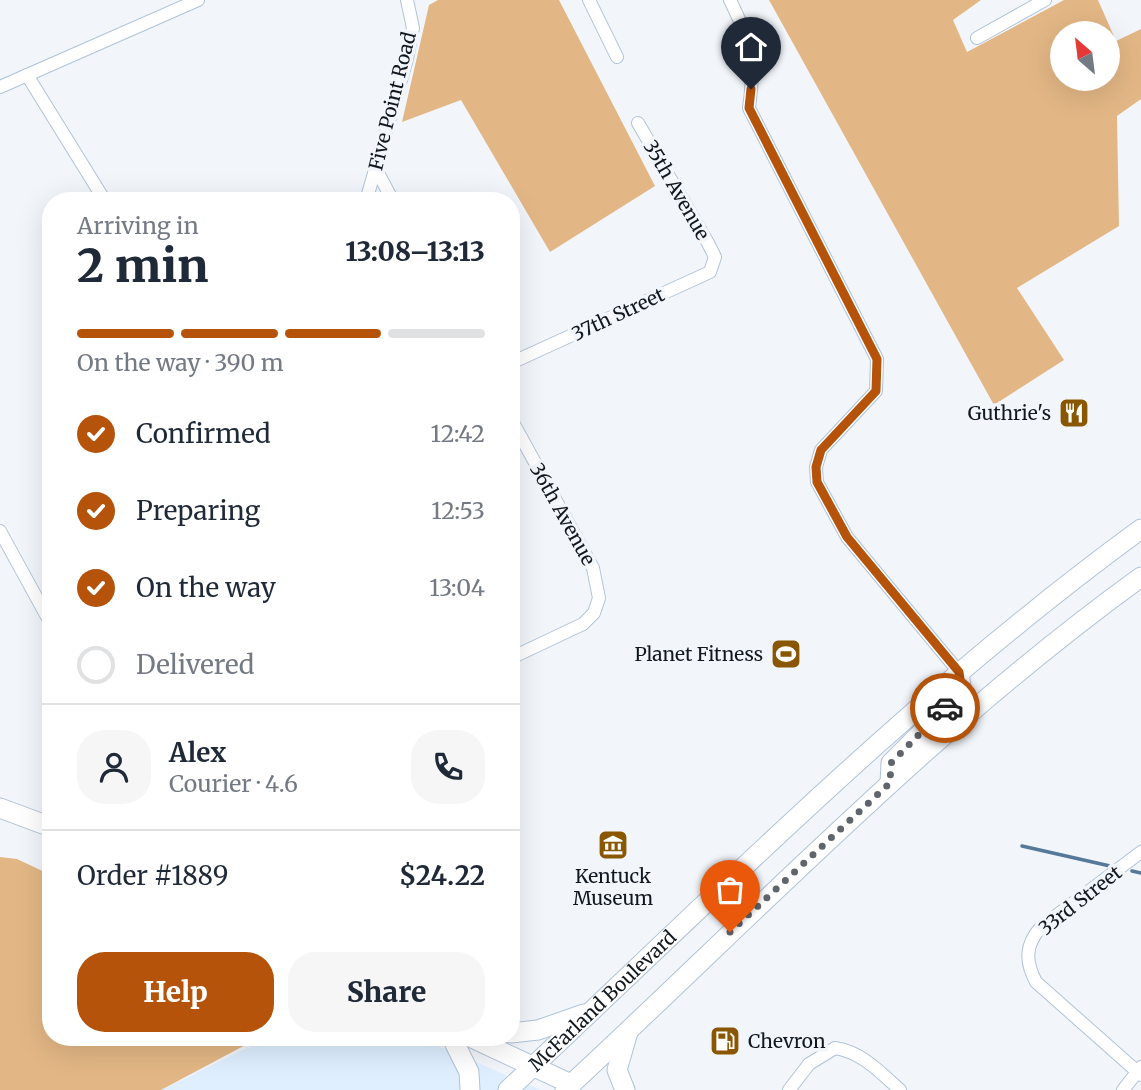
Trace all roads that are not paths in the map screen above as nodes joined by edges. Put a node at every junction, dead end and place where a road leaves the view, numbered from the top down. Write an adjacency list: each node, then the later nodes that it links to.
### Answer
1 (198, 0): 8 (street)
2 (407, 0): 11 (street, Five Point Road)
3 (589, 0): 7 (street)
4 (730, 0): 23 (street)
5 (1045, 0): 6 (street)
6 (977, 38)
7 (617, 57)
8 (27, 75): 9 (street); 12 (street)
9 (0, 87)
10 (638, 123): 15 (street, 35th Avenue)
11 (376, 169): 13 (street, Five Point Road); 14 (street)
12 (99, 192)
13 (369, 192)
14 (388, 192)
15 (715, 257): 16 (street, 37th Street)
16 (520, 359)
17 (520, 435): 22 (street, 36th Avenue)
18 (1141, 529): 23 (highway, McFarland Boulevard)
19 (0, 531): 21 (street)
20 (1141, 577): 24 (highway, McFarland Boulevard)
21 (42, 608)
22 (520, 653)
23 (959, 672): 24 (highway); 28 (highway, McFarland Boulevard)
24 (890, 783): 29 (highway, McFarland Boulevard)
25 (0, 808): 26 (highway)
26 (42, 824)
27 (1141, 852): 34 (street, 33rd Street)
28 (591, 1012): 30 (highway); 33 (highway, McFarland Boulevard)
29 (629, 1028): 35 (highway, McFarland Boulevard); 38 (highway)
30 (520, 1032)
31 (456, 1046): 36 (highway)
32 (490, 1046): 33 (highway)
33 (534, 1066): 35 (highway); 37 (highway, McFarland Boulevard)
34 (1140, 1071): 41 (street)
35 (568, 1087)
36 (470, 1090)
37 (508, 1090)
38 (625, 1090)
39 (789, 1090): 40 (street)
40 (900, 1090)
41 (1123, 1090)

